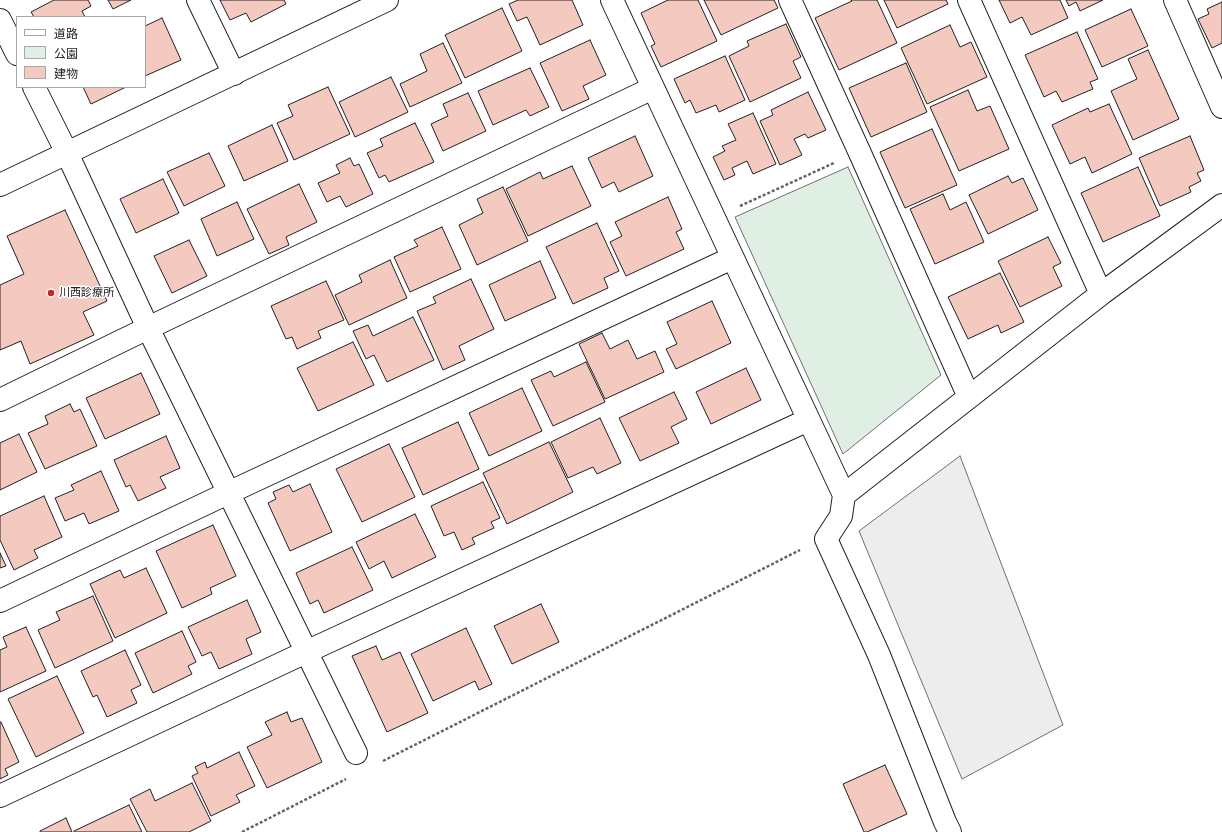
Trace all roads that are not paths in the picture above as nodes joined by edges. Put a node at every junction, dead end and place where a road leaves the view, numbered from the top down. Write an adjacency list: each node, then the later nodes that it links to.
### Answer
1 (198, 0): 9 (street)
2 (387, 0): 9 (street)
3 (612, 0): 11 (street)
4 (790, 0): 19 (street)
5 (969, 0): 17 (street)
6 (1175, 0): 12 (street)
7 (0, 20): 8 (street)
8 (16, 52)
9 (234, 74): 13 (street)
10 (34, 88): 13 (street)
11 (653, 88): 16 (street); 18 (street)
12 (1222, 107)
13 (67, 153): 14 (street); 18 (street)
14 (0, 186)
15 (1222, 205): 17 (street)
16 (732, 258): 21 (street); 22 (street)
17 (1101, 294): 19 (street)
18 (148, 328): 20 (street); 22 (street)
19 (969, 397): 23 (street)
20 (0, 400)
21 (808, 420): 23 (street); 25 (street)
22 (228, 492): 24 (street); 25 (street)
23 (844, 495): 28 (street)
24 (0, 601)
25 (306, 652): 26 (street); 27 (street)
26 (356, 753)
27 (0, 796)
28 (950, 832)

